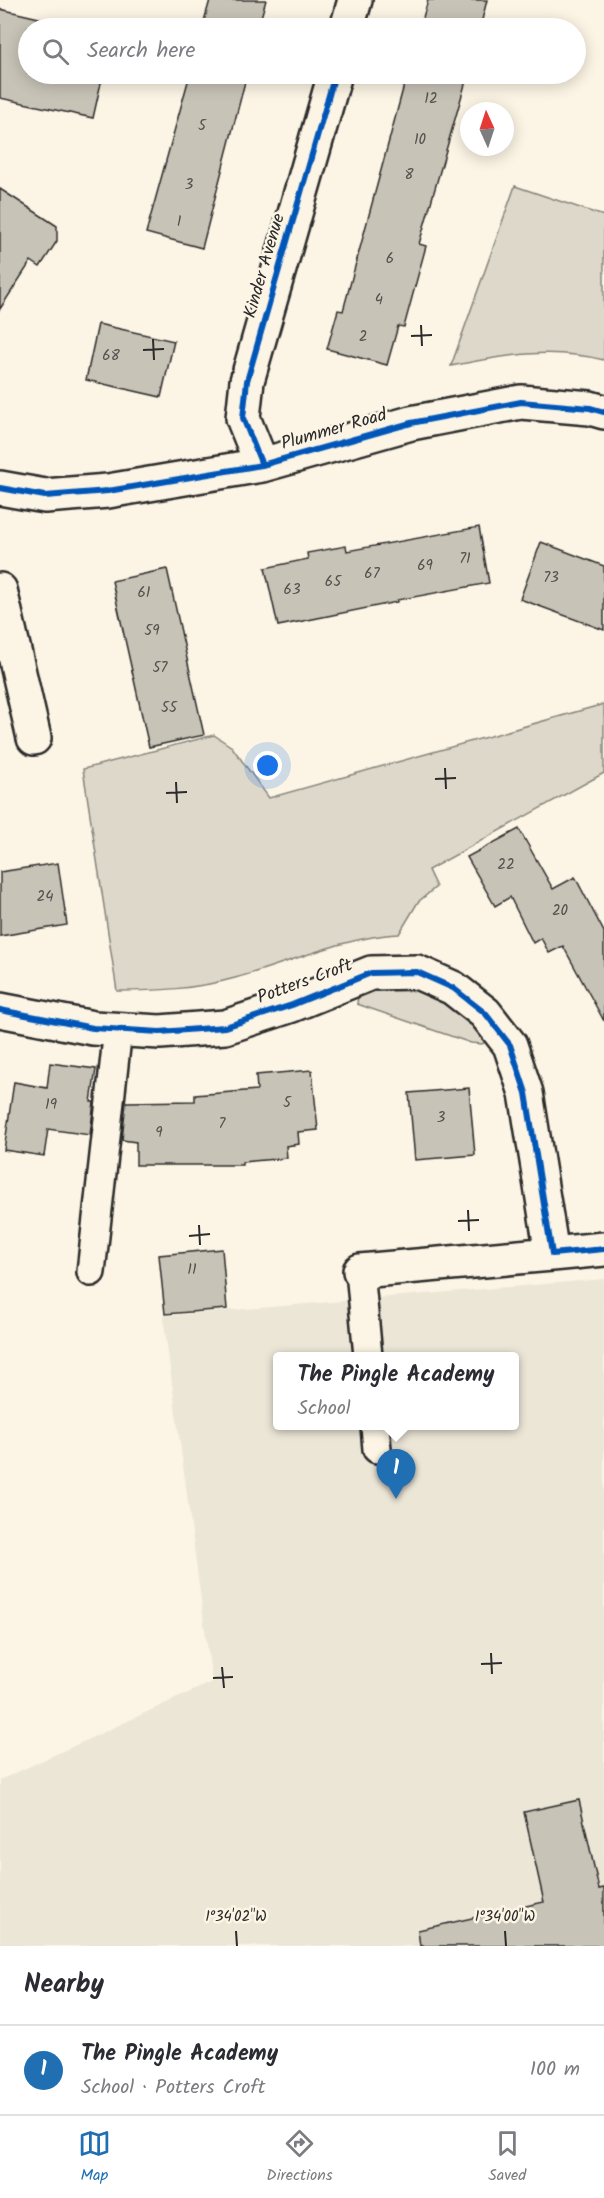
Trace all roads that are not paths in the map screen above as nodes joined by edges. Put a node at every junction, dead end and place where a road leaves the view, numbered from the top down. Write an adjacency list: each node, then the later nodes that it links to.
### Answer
1 (355, 0): 2 (street)
2 (350, 18)
3 (332, 84): 5 (street, Kinder Avenue)
4 (604, 412): 5 (street, Plummer Road)
5 (262, 465): 6 (street, Plummer Road)
6 (0, 488)
7 (0, 590): 8 (street)
8 (34, 738)
9 (0, 1010): 10 (street, Potters Croft)
10 (118, 1029): 12 (street, Potters Croft); 14 (lane)
11 (604, 1249): 12 (street)
12 (552, 1254): 13 (street)
13 (360, 1271): 15 (lane)
14 (91, 1272)
15 (368, 1352)

